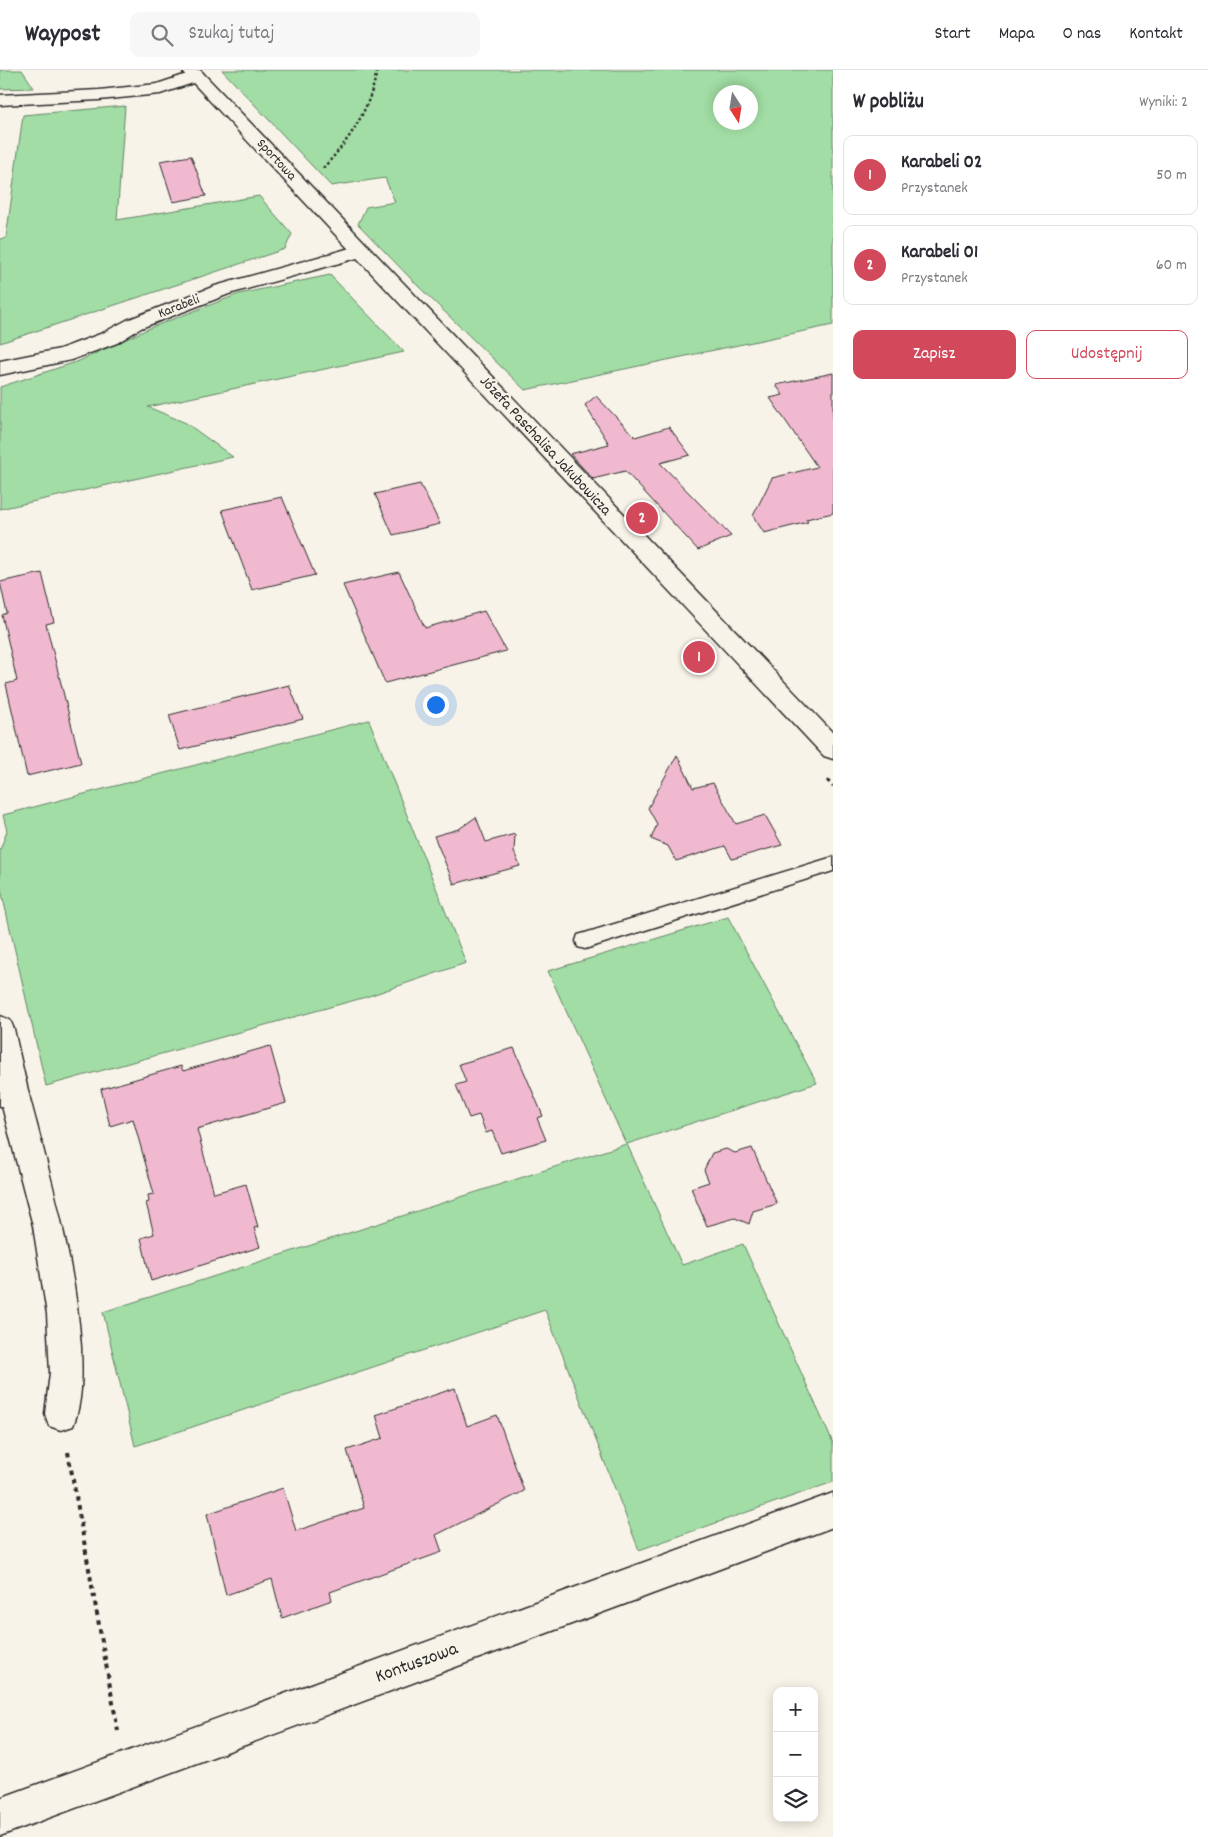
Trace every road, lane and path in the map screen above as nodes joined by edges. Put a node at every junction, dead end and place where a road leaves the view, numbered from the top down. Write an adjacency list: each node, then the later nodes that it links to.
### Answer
1 (377, 70): 4 (path)
2 (193, 73): 3 (street); 4 (street, Sportowa)
3 (0, 100)
4 (302, 188): 5 (street, Sportowa)
5 (361, 251): 6 (street, Karabeli); 7 (street, Józefa Paschalisa Jakubowicza)
6 (0, 368)
7 (828, 738)
8 (833, 864): 9 (lane)
9 (585, 941)
10 (0, 1029): 11 (street)
11 (6, 1092): 12 (street)
12 (61, 1414): 14 (path)
13 (833, 1510): 14 (street, Kontuszowa)
14 (125, 1772): 15 (street, Kontuszowa)
15 (0, 1817)

